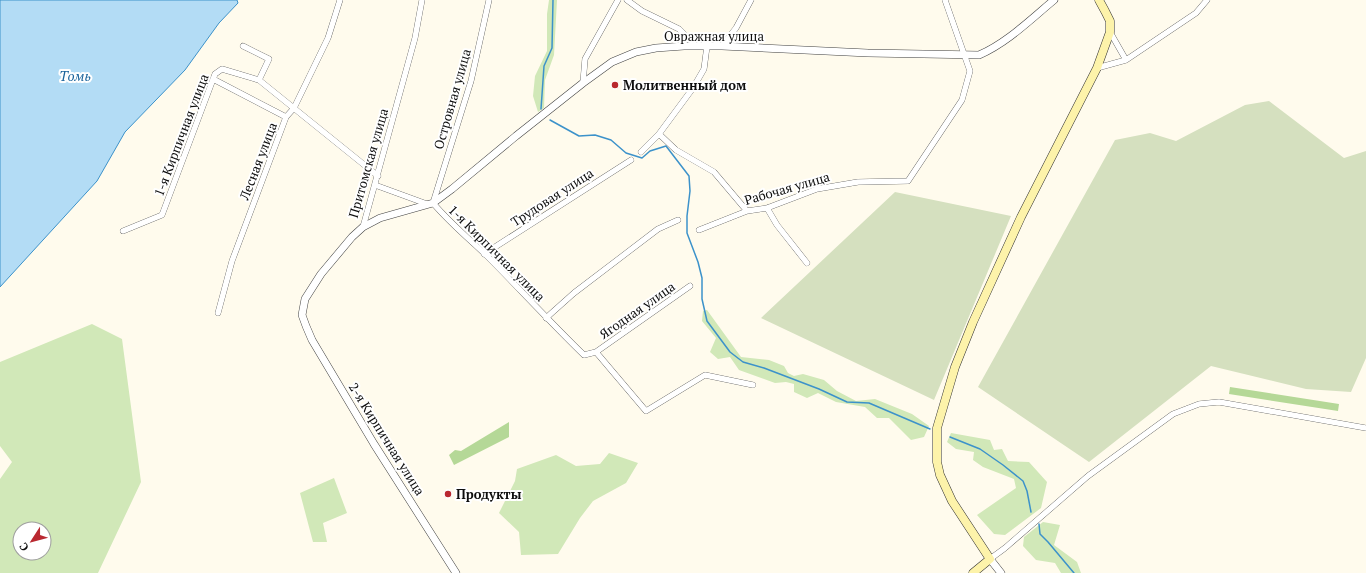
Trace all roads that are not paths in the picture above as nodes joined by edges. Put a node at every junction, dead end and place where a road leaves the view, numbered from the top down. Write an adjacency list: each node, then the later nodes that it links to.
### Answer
1 (340, 0): 22 (street, Лесная улица)
2 (422, 0): 27 (street, Притомская улица)
3 (489, 0): 29 (street, Островная улица)
4 (618, 0): 21 (street)
5 (627, 0): 13 (street)
6 (751, 0): 15 (street)
7 (945, 0): 16 (street)
8 (1054, 0): 16 (street, Овражная улица)
9 (1098, 0): 11 (main road)
10 (1207, 0): 17 (street)
11 (1110, 32): 17 (street); 18 (main road)
12 (243, 46): 20 (street)
13 (684, 46): 14 (street, Овражная улица); 21 (street, Овражная улица)
14 (707, 46): 15 (street, Овражная улица); 24 (street)
15 (722, 46): 16 (street, Овражная улица)
16 (965, 55): 30 (street, Рабочая улица)
17 (1126, 60): 18 (street)
18 (1098, 68): 45 (main road)
19 (213, 80): 20 (street, 1-я Кирпичная улица); 23 (street); 35 (street, 1-я Кирпичная улица)
20 (259, 80): 22 (street, 1-я Кирпичная улица)
21 (583, 83): 29 (street, Овражная улица)
22 (294, 108): 23 (street, Лесная улица); 27 (street, 1-я Кирпичная улица)
23 (286, 117): 39 (street, Лесная улица)
24 (658, 134): 25 (street); 31 (street)
25 (641, 152)
26 (631, 160): 36 (street, Трудовая улица)
27 (378, 176): 28 (street, Притомская улица)
28 (375, 185): 29 (street, 1-я Кирпичная улица); 33 (street, Притомская улица)
29 (430, 203): 33 (street, Овражная улица); 36 (street, 1-я Кирпичная улица)
30 (767, 208): 31 (street, Рабочая улица); 37 (street)
31 (747, 211): 34 (street, Рабочая улица)
32 (678, 220): 41 (street)
33 (363, 227): 40 (street, Притомская улица)
34 (699, 230)
35 (123, 231)
36 (484, 254): 41 (street, 1-я Кирпичная улица)
37 (807, 263)
38 (690, 286): 42 (street, Ягодная улица)
39 (218, 313)
40 (302, 316): 46 (street, 2-я Кирпичная улица)
41 (546, 318): 42 (street, 1-я Кирпичная улица)
42 (596, 352): 43 (street)
43 (753, 385)
44 (1366, 428): 45 (street)
45 (990, 558): 47 (main road); 48 (street)
46 (456, 573)
47 (973, 573)
48 (1001, 573)

